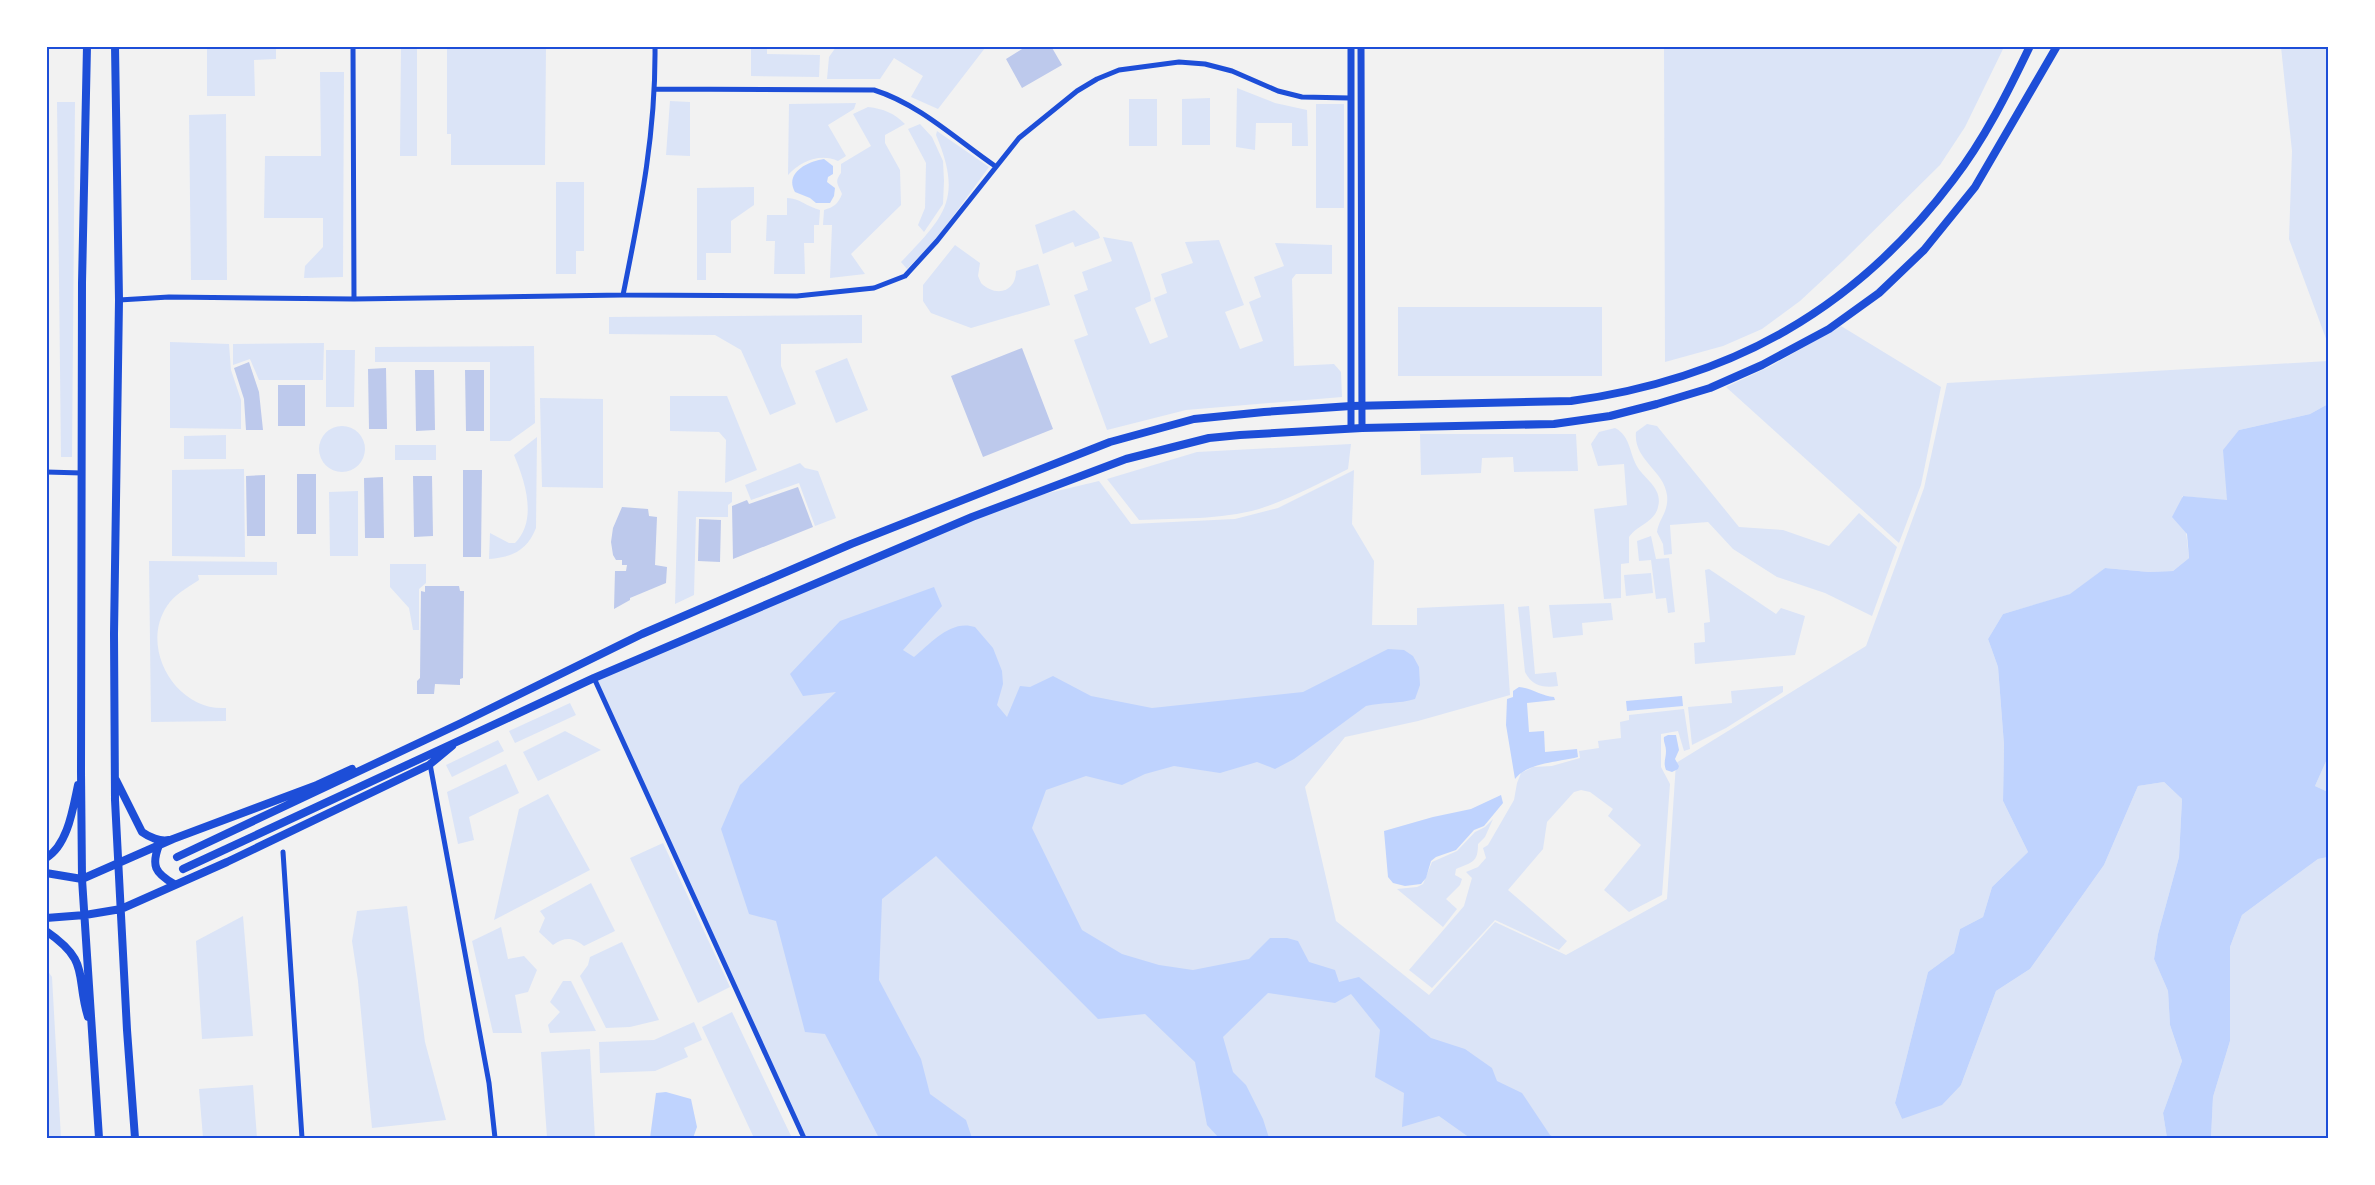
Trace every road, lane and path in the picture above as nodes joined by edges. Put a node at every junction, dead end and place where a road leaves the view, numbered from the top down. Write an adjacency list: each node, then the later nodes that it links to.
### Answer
1 (87, 46): 20 (main road)
2 (115, 46): 14 (main road)
3 (353, 46): 13 (street)
4 (655, 46): 9 (street)
5 (1351, 46): 10 (main road)
6 (1360, 46): 16 (main road)
7 (2030, 46): 16 (main road)
8 (2057, 46): 18 (main road)
9 (656, 90): 11 (street); 12 (street)
10 (1350, 98): 11 (street); 15 (main road)
11 (995, 166): 12 (street)
12 (623, 295): 13 (street)
13 (354, 299): 14 (street)
14 (119, 300): 26 (main road)
15 (1351, 406): 16 (main road); 17 (main road); 22 (main road)
16 (1362, 406): 18 (main road)
17 (1351, 428): 18 (main road); 21 (main road)
18 (1362, 428)
19 (46, 472): 20 (street)
20 (82, 473): 25 (main road)
21 (594, 678): 23 (main road); 46 (street)
22 (461, 723): 27 (main road); 30 (main road)
23 (460, 739): 24 (main road); 33 (main road)
24 (430, 764): 36 (main road); 45 (street)
25 (81, 772): 31 (main road); 35 (main road)
26 (115, 777): 27 (main road); 32 (main road)
27 (173, 839): 28 (main road)
28 (159, 845): 32 (main road); 36 (main road)
29 (283, 852): 44 (street)
30 (177, 857)
31 (46, 858)
32 (118, 864): 35 (main road); 37 (main road)
33 (183, 869)
34 (46, 873): 35 (main road)
35 (82, 879): 38 (main road)
36 (174, 884): 37 (main road)
37 (120, 909): 38 (main road); 43 (main road)
38 (85, 915): 39 (main road); 41 (main road)
39 (46, 918)
40 (46, 931): 41 (main road)
41 (92, 1031): 42 (main road)
42 (99, 1138)
43 (135, 1138)
44 (302, 1138)
45 (495, 1138)
46 (804, 1138)

